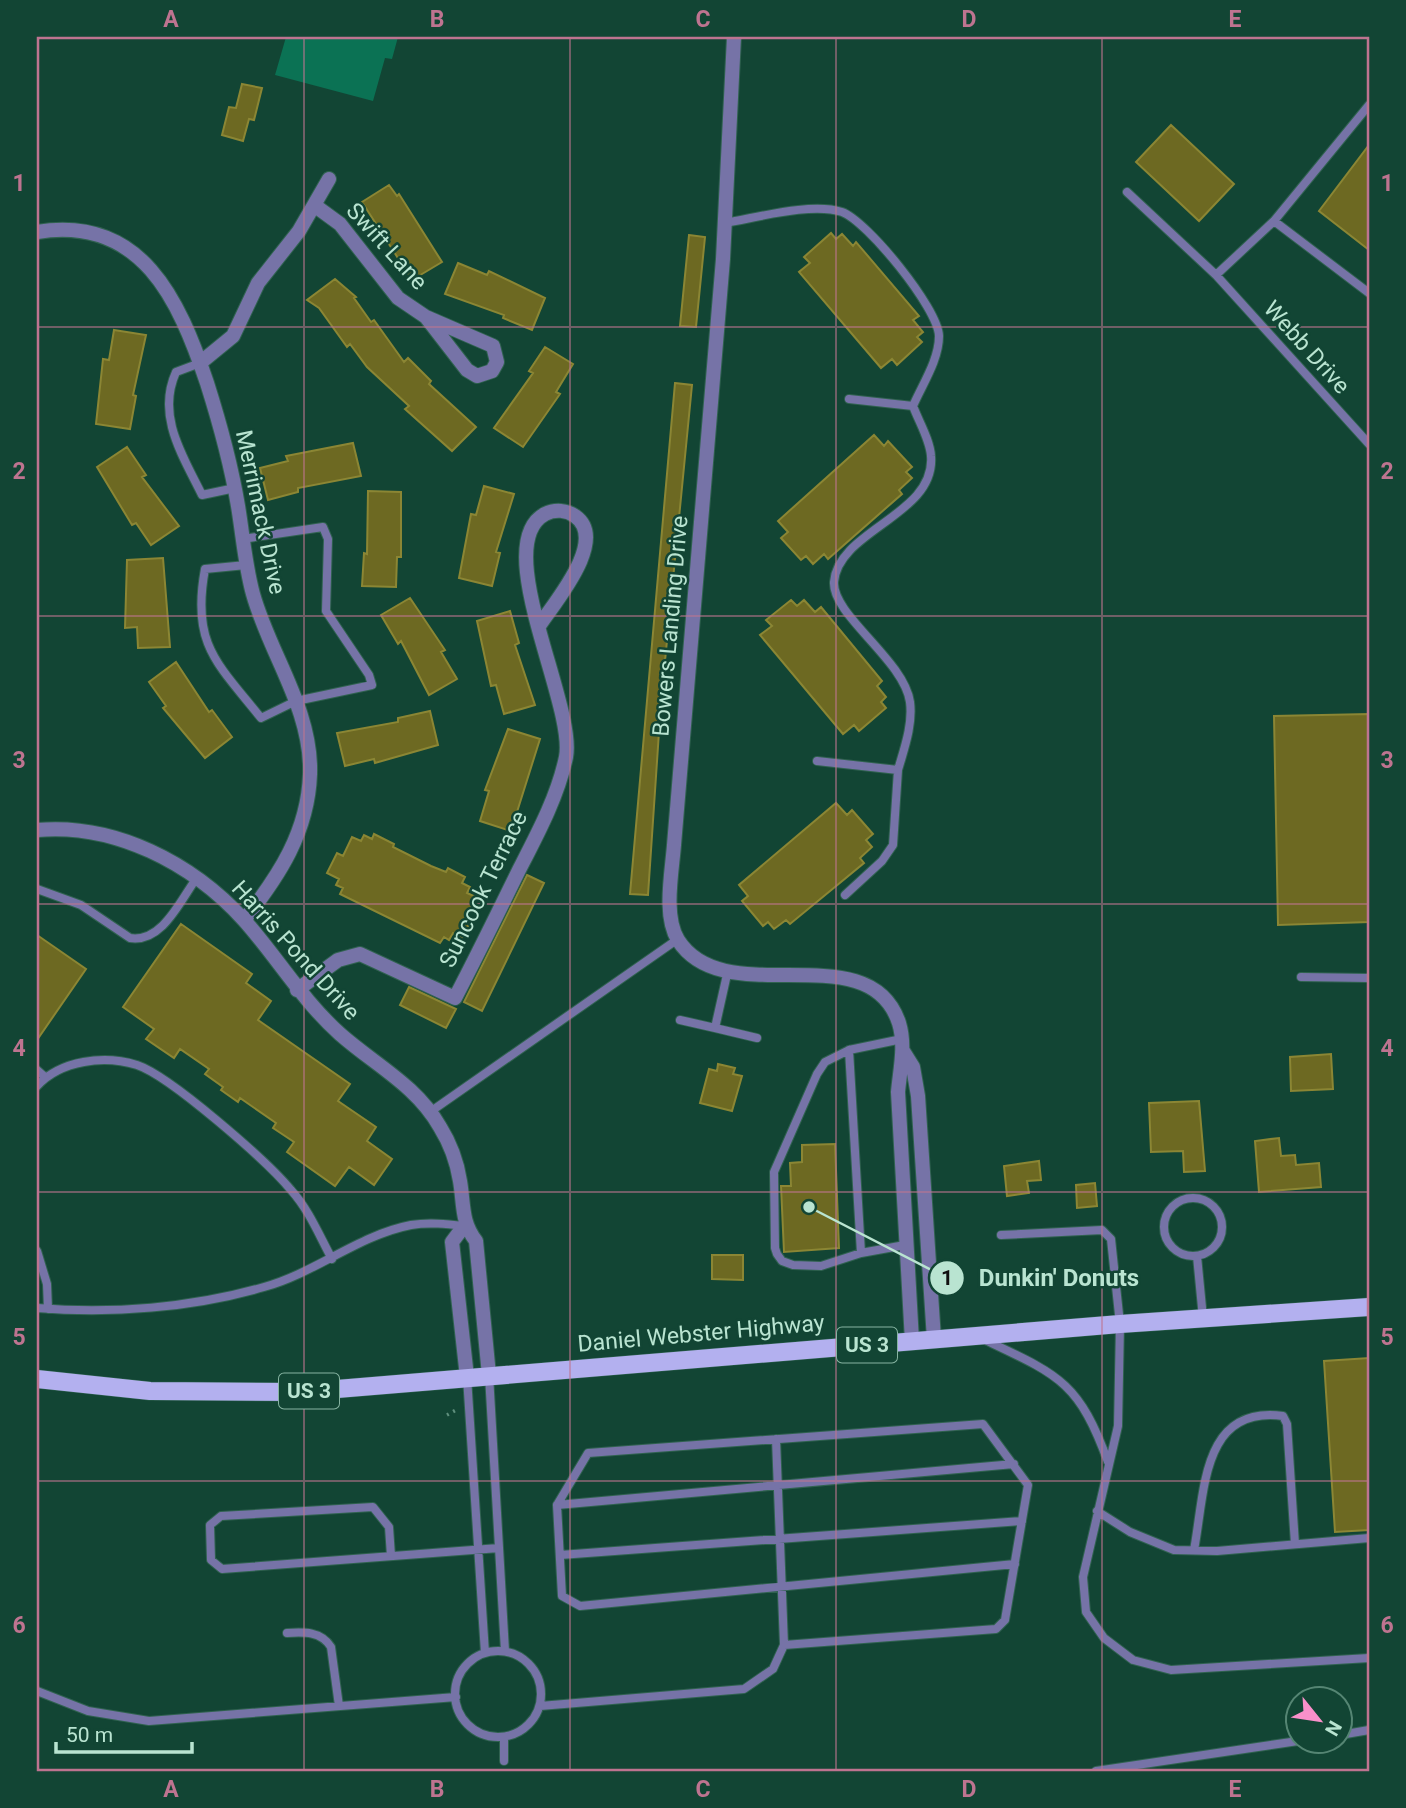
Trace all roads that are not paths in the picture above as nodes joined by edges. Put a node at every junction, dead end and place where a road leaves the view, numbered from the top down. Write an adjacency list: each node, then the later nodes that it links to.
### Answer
1 (734, 37): 7 (street, Bowers Landing Drive)
2 (1369, 105): 6 (lane)
3 (329, 179): 5 (street)
4 (1127, 192): 9 (lane, Webb Drive)
5 (314, 205): 11 (street, Swift Lane); 12 (street)
6 (1275, 221): 9 (lane); 10 (lane)
7 (724, 223): 14 (lane); 28 (street, Bowers Landing Drive)
8 (37, 232): 12 (street, Merrimack Drive)
9 (1216, 275): 15 (lane, Webb Drive)
10 (1369, 293)
11 (426, 317): 11 (street, Swift Lane)
12 (200, 363): 16 (street, Merrimack Drive); 16 (lane)
13 (849, 399): 14 (lane)
14 (913, 406): 22 (lane)
15 (1369, 444)
16 (235, 488): 17 (street, Merrimack Drive)
17 (242, 539): 18 (street, Merrimack Drive); 20 (lane)
18 (246, 565): 20 (street, Merrimack Drive); 20 (lane)
19 (539, 626): 19 (street, Suncook Terrace); 32 (street, Suncook Terrace)
20 (296, 701): 27 (street, Merrimack Drive)
21 (817, 761): 22 (lane)
22 (898, 770): 26 (lane)
23 (37, 830): 24 (street, Harris Pond Drive)
24 (196, 879): 25 (lane); 27 (street, Harris Pond Drive)
25 (37, 889)
26 (845, 895)
27 (244, 920): 32 (street, Harris Pond Drive)
28 (678, 939): 29 (street); 41 (lane)
29 (728, 970): 34 (lane); 36 (street)
30 (1301, 977): 31 (lane)
31 (1369, 978)
32 (298, 990): 41 (street, Harris Pond Drive)
33 (680, 1020): 34 (lane)
34 (715, 1028): 35 (lane)
35 (757, 1038)
36 (902, 1045): 37 (lane); 44 (street); 55 (street)
37 (849, 1050): 46 (lane); 46 (lane)
38 (37, 1070): 39 (lane)
39 (45, 1077): 40 (lane); 48 (lane)
40 (37, 1086)
41 (430, 1112): 42 (street, Harris Pond Drive)
42 (464, 1226): 48 (lane); 57 (street, Harris Pond Drive); 58 (street, Harris Pond Drive)
43 (1001, 1235): 53 (lane)
44 (905, 1245): 46 (lane); 56 (street)
45 (37, 1251): 51 (lane)
46 (860, 1253)
47 (1197, 1256): 47 (lane); 52 (lane)
48 (332, 1259): 51 (lane)
49 (1369, 1307): 52 (main road, Daniel Webster Highway / US 3)
50 (37, 1308): 51 (lane)
51 (48, 1309)
52 (1203, 1318): 53 (main road, Daniel Webster Highway / US 3)
53 (1120, 1324): 54 (main road, Daniel Webster Highway / US 3); 61 (lane)
54 (977, 1336): 55 (main road, Daniel Webster Highway / US 3); 61 (lane)
55 (934, 1339): 56 (main road, Daniel Webster Highway / US 3)
56 (912, 1341): 57 (main road, Daniel Webster Highway / US 3)
57 (489, 1375): 58 (main road, Daniel Webster Highway / US 3); 70 (lane)
58 (467, 1377): 59 (main road, Daniel Webster Highway / US 3); 71 (lane)
59 (37, 1378)
60 (776, 1439): 62 (lane); 63 (lane); 64 (lane)
61 (1108, 1462): 65 (lane)
62 (1014, 1464): 63 (lane); 66 (lane)
63 (778, 1485): 64 (lane); 67 (lane)
64 (557, 1505): 73 (lane)
65 (1097, 1511): 72 (lane); 81 (lane)
66 (1022, 1521): 67 (lane); 75 (lane)
67 (780, 1538): 73 (lane); 76 (lane)
68 (1369, 1538): 69 (lane)
69 (1295, 1544): 72 (lane); 72 (lane)
70 (499, 1548): 71 (lane); 79 (lane)
71 (478, 1549): 74 (lane); 80 (lane)
72 (1194, 1550)
73 (560, 1555): 76 (lane)
74 (391, 1556): 74 (lane)
75 (1015, 1564): 76 (lane); 78 (lane)
76 (784, 1586): 78 (lane)
77 (287, 1633): 84 (lane)
78 (784, 1645): 85 (lane)
79 (505, 1651): 80 (lane); 85 (lane)
80 (485, 1653): 83 (lane)
81 (1369, 1658)
82 (37, 1691): 84 (lane)
83 (456, 1697): 84 (lane); 86 (lane)
84 (340, 1706)
85 (540, 1706): 86 (lane)
86 (504, 1737): 88 (lane)
87 (1284, 1743): 89 (lane)
88 (504, 1761)
89 (1096, 1771)

